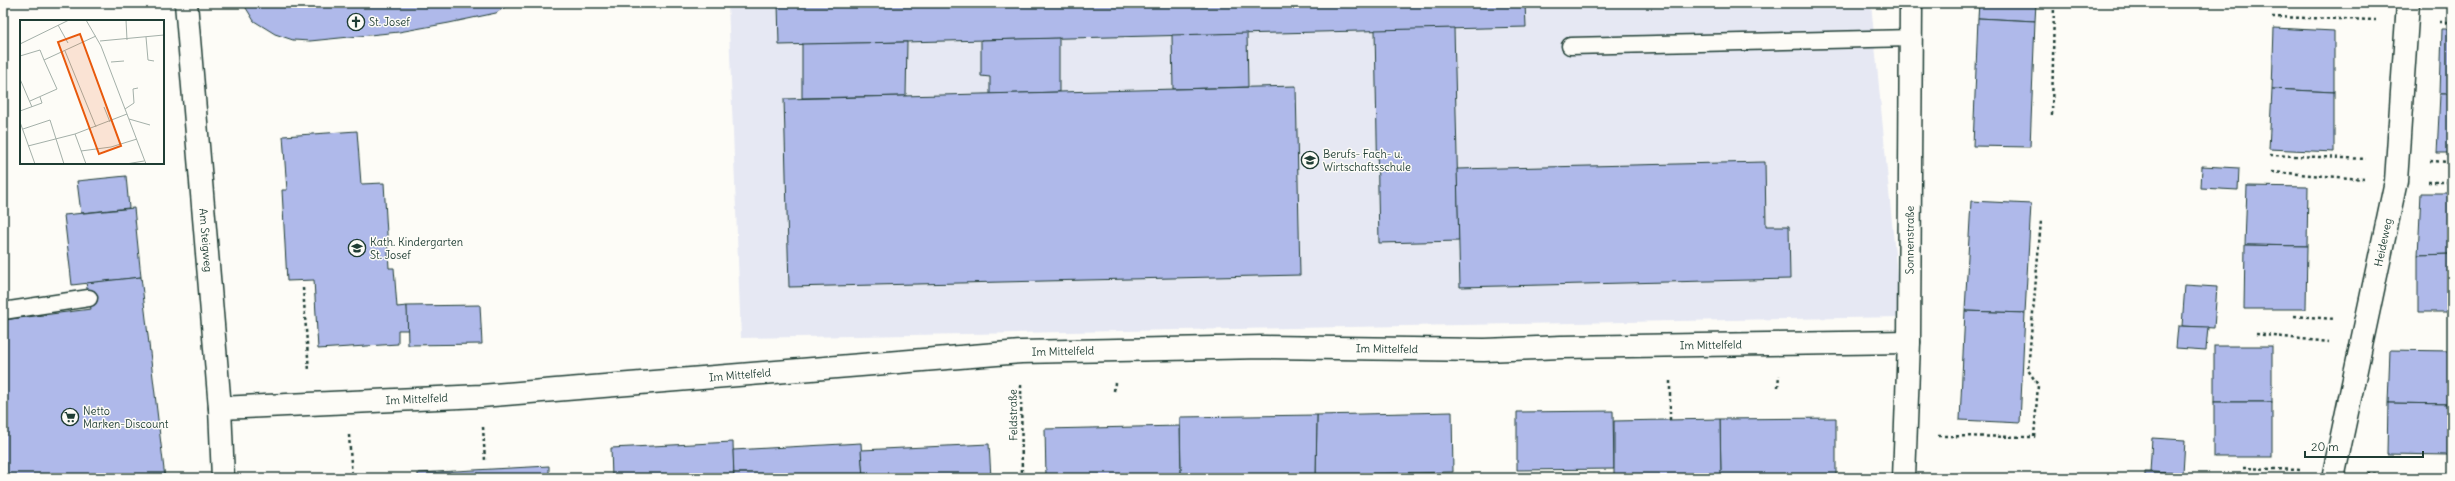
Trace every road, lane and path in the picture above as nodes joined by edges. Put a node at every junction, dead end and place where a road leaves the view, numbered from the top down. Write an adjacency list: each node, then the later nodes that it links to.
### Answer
1 (186, 3): 26 (street, Am Steigweg)
2 (1911, 3): 7 (street, Sonnenstraße)
3 (2054, 3): 9 (path)
4 (2407, 12): 5 (path); 6 (path); 11 (street, Heideweg)
5 (2272, 17)
6 (2452, 22)
7 (1912, 38): 8 (lane); 20 (street, Sonnenstraße)
8 (1570, 46)
9 (2052, 115)
10 (2270, 155): 11 (path)
11 (2397, 160): 12 (path); 18 (street, Heideweg)
12 (2452, 162)
13 (2041, 221): 28 (path)
14 (303, 288): 25 (path)
15 (89, 298): 16 (lane)
16 (3, 311)
17 (2294, 316): 18 (path)
18 (2367, 321): 21 (street, Heideweg)
19 (2256, 334): 21 (path)
20 (1909, 342): 22 (street, Im Mittelfeld); 28 (street, Sonnenstraße)
21 (2361, 345): 33 (street, Heideweg)
22 (1671, 346): 23 (street, Im Mittelfeld); 27 (path)
23 (1021, 352): 24 (street, Im Mittelfeld); 31 (path, Feldstraße)
24 (347, 403): 25 (street, Im Mittelfeld); 30 (path)
25 (311, 404): 26 (street, Im Mittelfeld)
26 (220, 408): 29 (street, Am Steigweg)
27 (1670, 420)
28 (1905, 436): 32 (street, Sonnenstraße)
29 (223, 478)
30 (352, 478)
31 (1022, 478)
32 (1904, 478)
33 (2334, 478)

